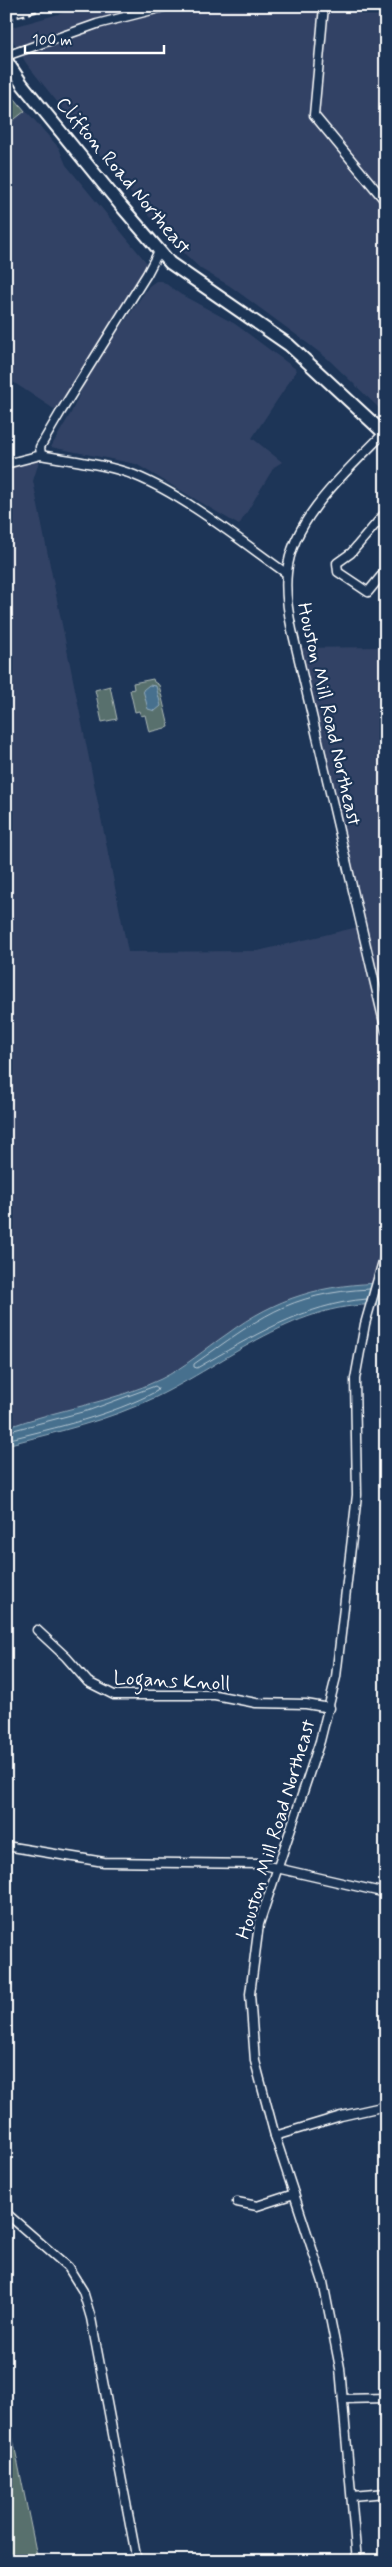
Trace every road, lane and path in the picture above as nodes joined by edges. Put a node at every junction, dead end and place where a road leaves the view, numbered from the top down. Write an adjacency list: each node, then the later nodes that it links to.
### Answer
1 (168, 6): 3 (street)
2 (324, 6): 5 (street)
3 (6, 56)
4 (6, 60): 6 (main road, Clifton Road Northeast)
5 (386, 202)
6 (159, 252): 7 (main road, Clifton Road Northeast); 8 (street)
7 (385, 433): 12 (street, Houston Mill Road Northeast)
8 (41, 455): 9 (street); 12 (street)
9 (6, 464)
10 (386, 512): 11 (street)
11 (386, 570)
12 (286, 573): 13 (street, Houston Mill Road Northeast)
13 (386, 1031)
14 (386, 1250): 16 (street, Houston Mill Road Northeast)
15 (37, 1630): 16 (street, Logans Knoll)
16 (330, 1708): 18 (street, Houston Mill Road Northeast)
17 (6, 1846): 18 (street)
18 (276, 1867): 19 (street); 21 (street, Houston Mill Road Northeast)
19 (386, 1893)
20 (386, 2106): 21 (street)
21 (275, 2136): 22 (street, Houston Mill Road Northeast)
22 (294, 2194): 23 (street); 26 (street, Houston Mill Road Northeast)
23 (237, 2202)
24 (6, 2213): 29 (street)
25 (386, 2398): 26 (street)
26 (344, 2400): 28 (street, Houston Mill Road Northeast)
27 (386, 2493): 28 (street)
28 (352, 2496): 30 (street, Houston Mill Road Northeast)
29 (136, 2561)
30 (357, 2561)

